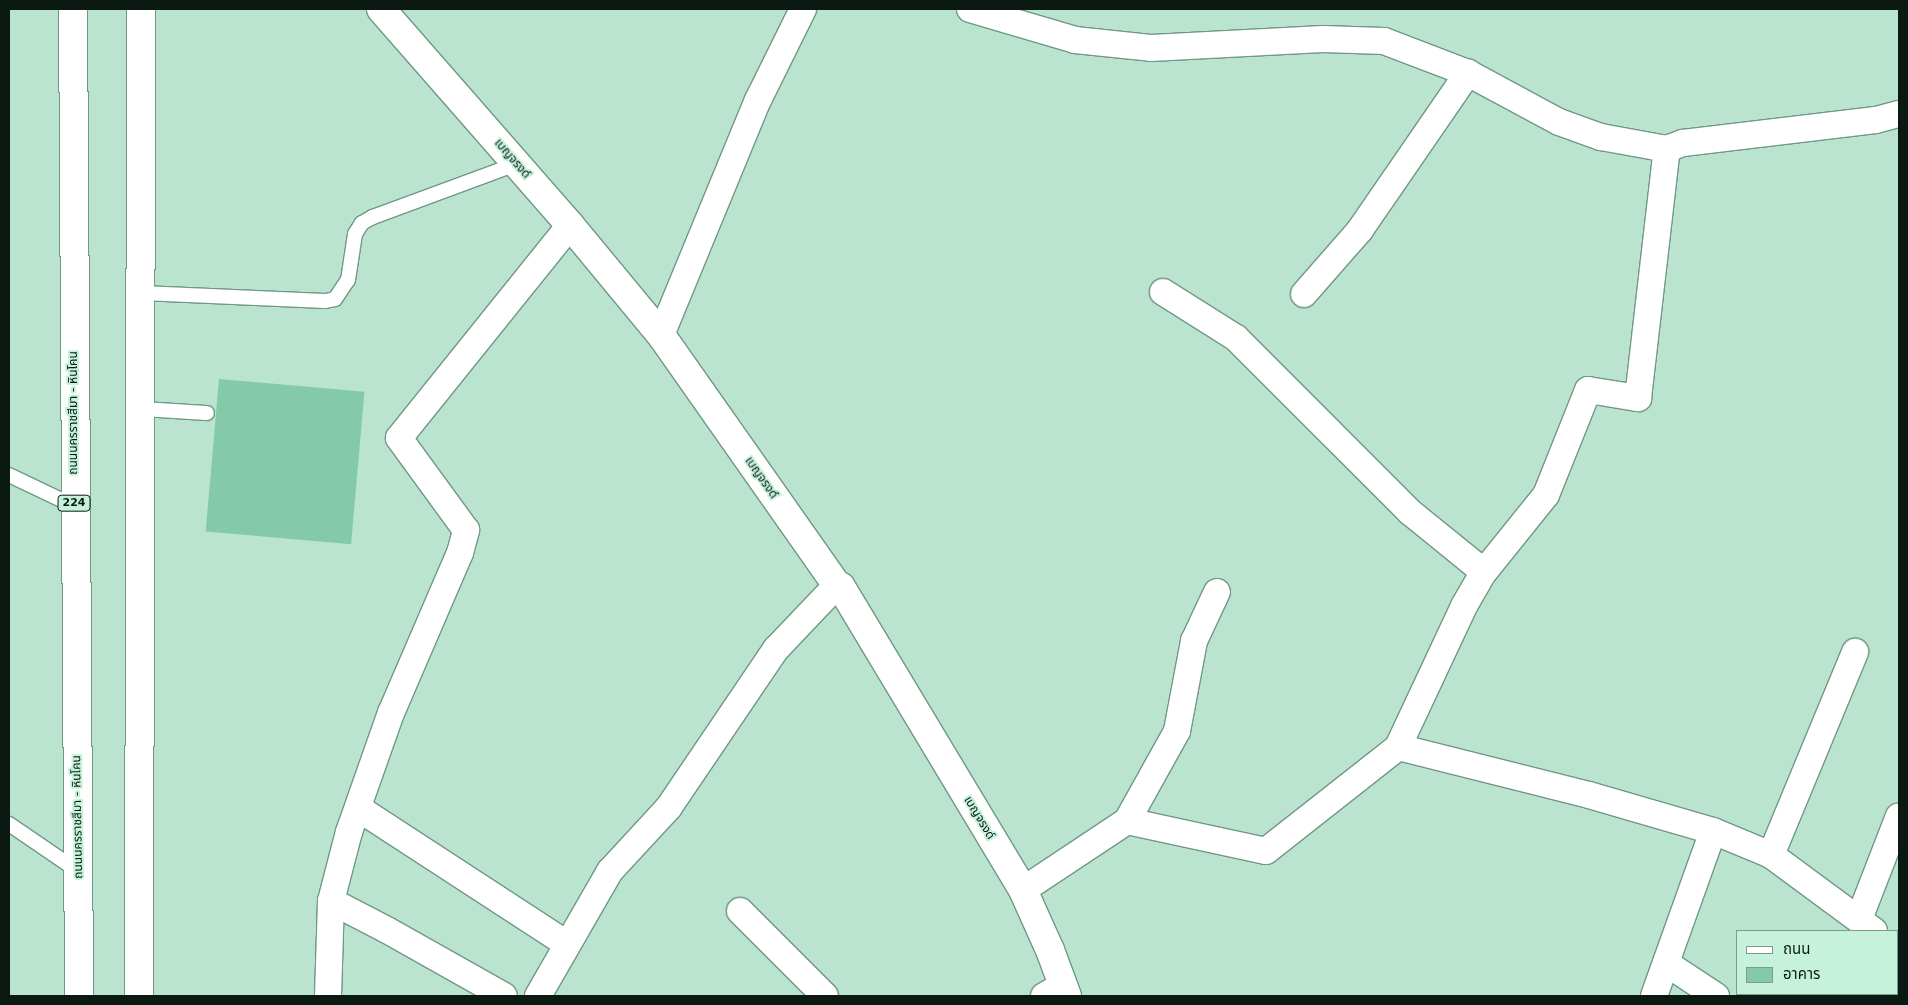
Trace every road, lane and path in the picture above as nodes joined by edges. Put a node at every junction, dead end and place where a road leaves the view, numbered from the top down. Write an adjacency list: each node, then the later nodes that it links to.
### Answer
1 (73, 9): 18 (main road, ถนนนครราชสีมา - หินโคน / 224)
2 (141, 9): 12 (main road)
3 (381, 9): 9 (main road, เบญจรงด์)
4 (803, 9): 14 (street)
5 (970, 9): 6 (street)
6 (1468, 74): 8 (street); 13 (street)
7 (1899, 114): 8 (street)
8 (1667, 149): 19 (street)
9 (516, 164): 10 (main road, เบญจรงด์); 12 (lane)
10 (570, 225): 14 (main road, เบญจรงด์); 24 (street)
11 (1163, 292): 19 (street)
12 (142, 293): 15 (main road)
13 (1304, 294)
14 (661, 335): 20 (main road, เบญจรงด์)
15 (142, 409): 16 (lane); 39 (main road)
16 (207, 413)
17 (9, 475): 18 (lane)
18 (74, 506): 30 (main road, ถนนนครราชสีมา - หินโคน / 224)
19 (1484, 572): 23 (street)
20 (837, 585): 31 (main road, เบญจรงด์); 35 (street)
21 (1217, 592): 26 (street)
22 (1855, 652): 29 (street)
23 (1398, 747): 26 (street); 28 (street)
24 (358, 808): 32 (street); 35 (street)
25 (1899, 816): 34 (street)
26 (1127, 820): 31 (street)
27 (9, 824): 30 (lane)
28 (1713, 831): 29 (street); 36 (street)
29 (1771, 856): 34 (street)
30 (78, 871): 38 (main road, ถนนนครราชสีมา - หินโคน / 224)
31 (1022, 890): 37 (main road, เบญจรงด์)
32 (330, 900): 40 (street); 41 (street)
33 (740, 911): 43 (street)
34 (1867, 925)
35 (568, 944): 42 (street)
36 (1666, 963): 44 (street); 45 (street)
37 (1058, 992)
38 (79, 996)
39 (139, 996)
40 (328, 996)
41 (504, 996)
42 (538, 996)
43 (825, 996)
44 (1654, 996)
45 (1716, 996)

